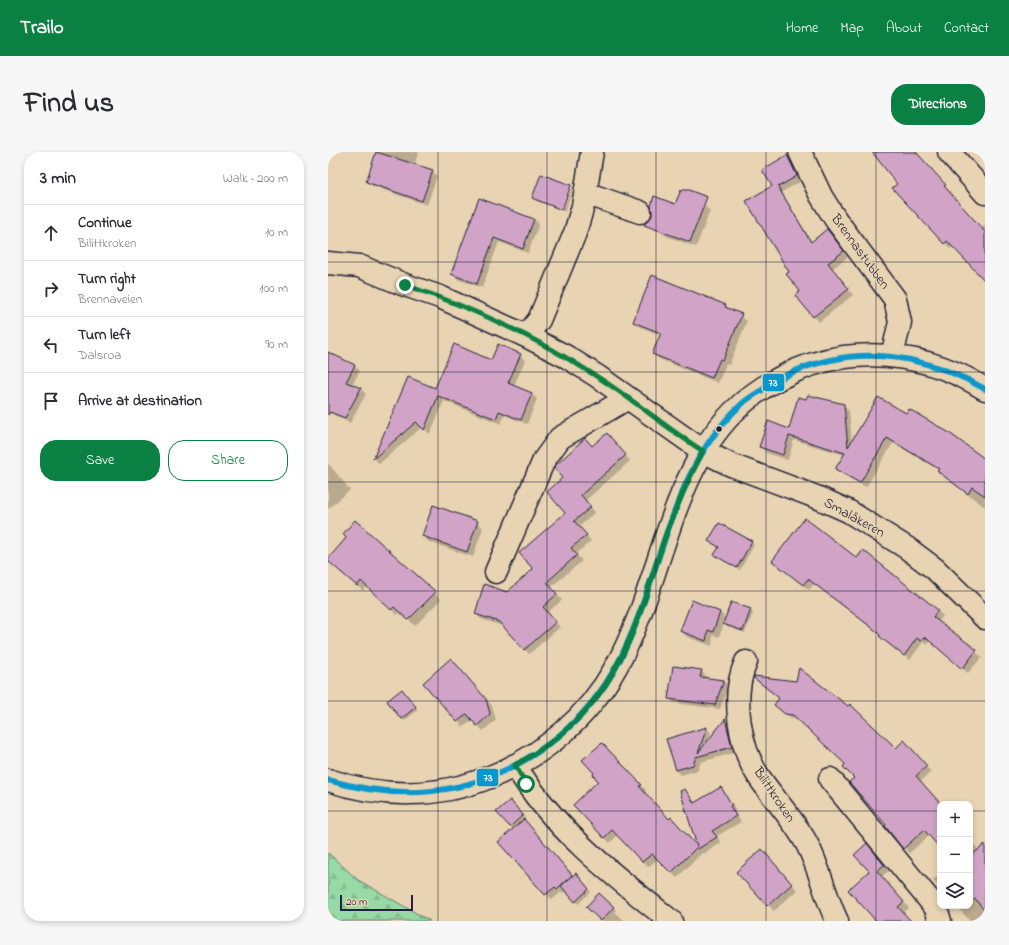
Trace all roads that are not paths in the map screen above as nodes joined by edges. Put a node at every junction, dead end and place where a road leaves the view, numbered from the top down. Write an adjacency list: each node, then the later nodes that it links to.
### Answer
1 (592, 152): 8 (street)
2 (800, 152): 9 (street, Brennastubben)
3 (949, 152): 4 (street)
4 (985, 193)
5 (591, 195): 6 (street)
6 (640, 212)
7 (328, 263): 8 (street, Smalåkeren)
8 (526, 336): 11 (street, Smalåkeren)
9 (892, 356): 10 (street); 12 (street)
10 (985, 389)
11 (628, 398): 12 (street, Smalåkeren); 13 (street)
12 (703, 451): 14 (street, Smalåkeren); 16 (street)
13 (496, 572)
14 (985, 618)
15 (746, 662): 20 (street, Bilittkroken)
16 (515, 765): 18 (street); 19 (street)
17 (830, 779): 21 (street)
18 (328, 780)
19 (671, 921)
20 (837, 921)
21 (941, 921)

